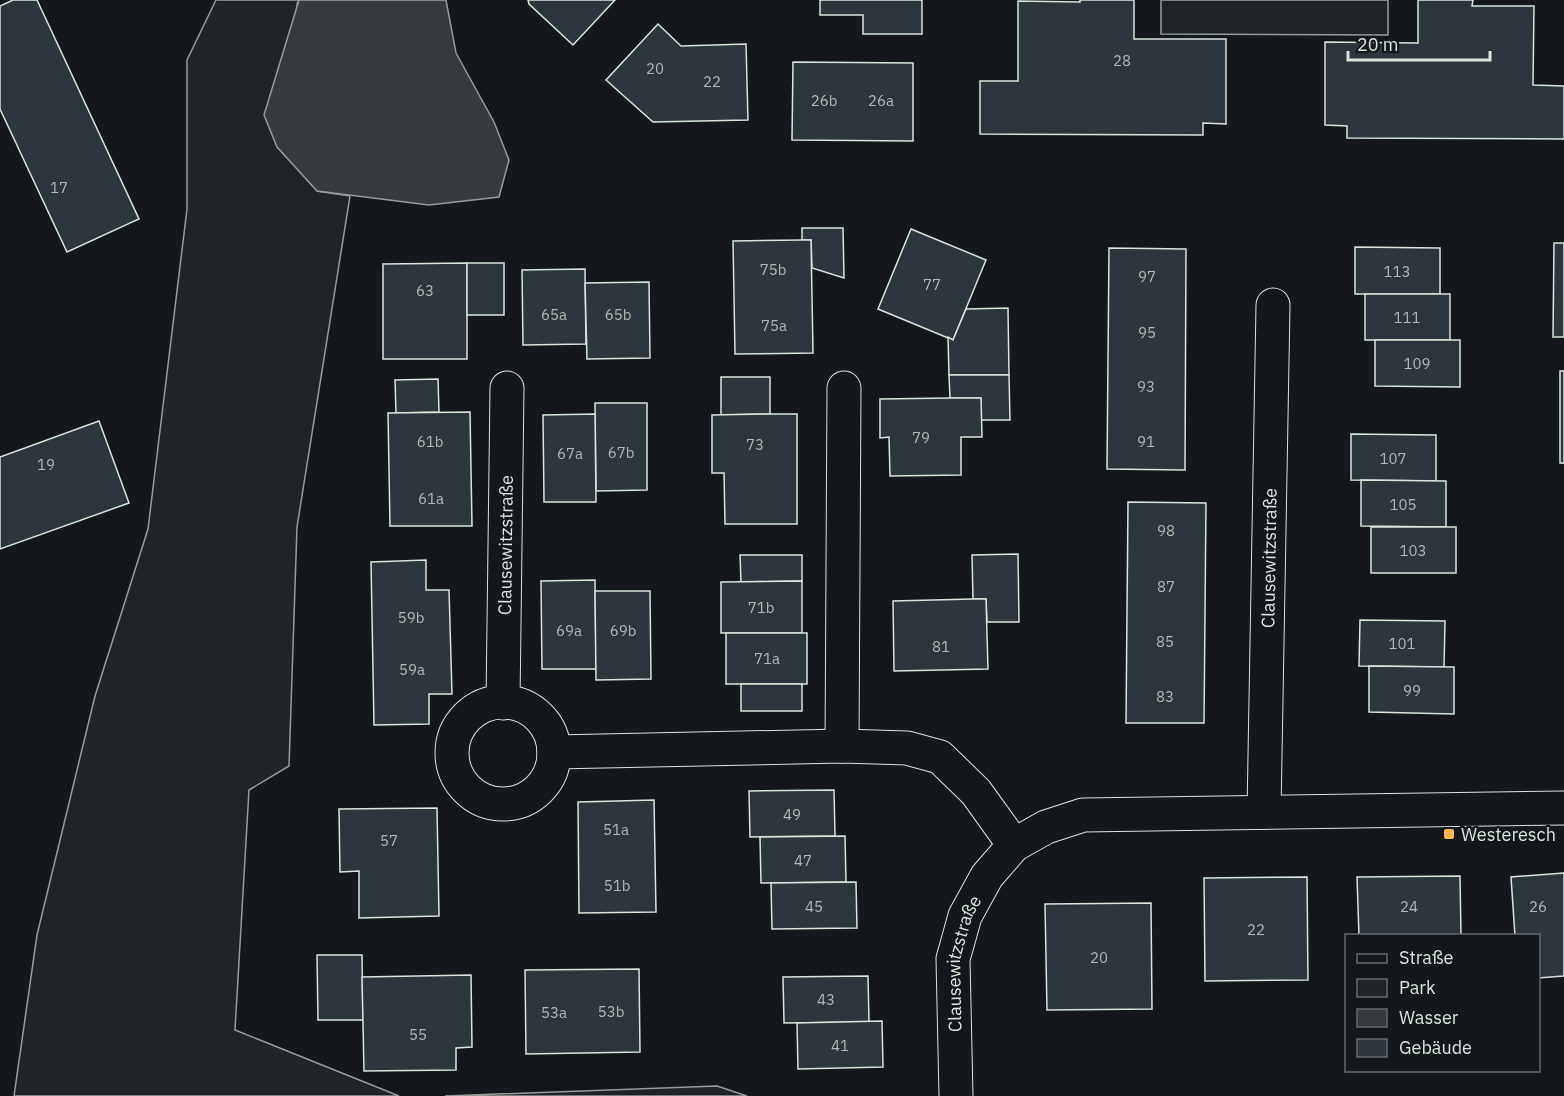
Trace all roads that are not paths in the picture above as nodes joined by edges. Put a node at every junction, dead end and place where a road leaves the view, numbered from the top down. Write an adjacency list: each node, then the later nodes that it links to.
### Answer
1 (1273, 305): 8 (street, Clausewitzstraße)
2 (507, 388): 4 (street, Clausewitzstraße)
3 (844, 388): 5 (street)
4 (503, 703): 6 (street); 6 (street)
5 (842, 746): 6 (street); 9 (street)
6 (554, 752)
7 (1564, 808): 8 (street, Clausewitzstraße)
8 (1264, 812): 9 (street, Clausewitzstraße)
9 (1014, 845): 10 (street, Clausewitzstraße)
10 (956, 1096)

